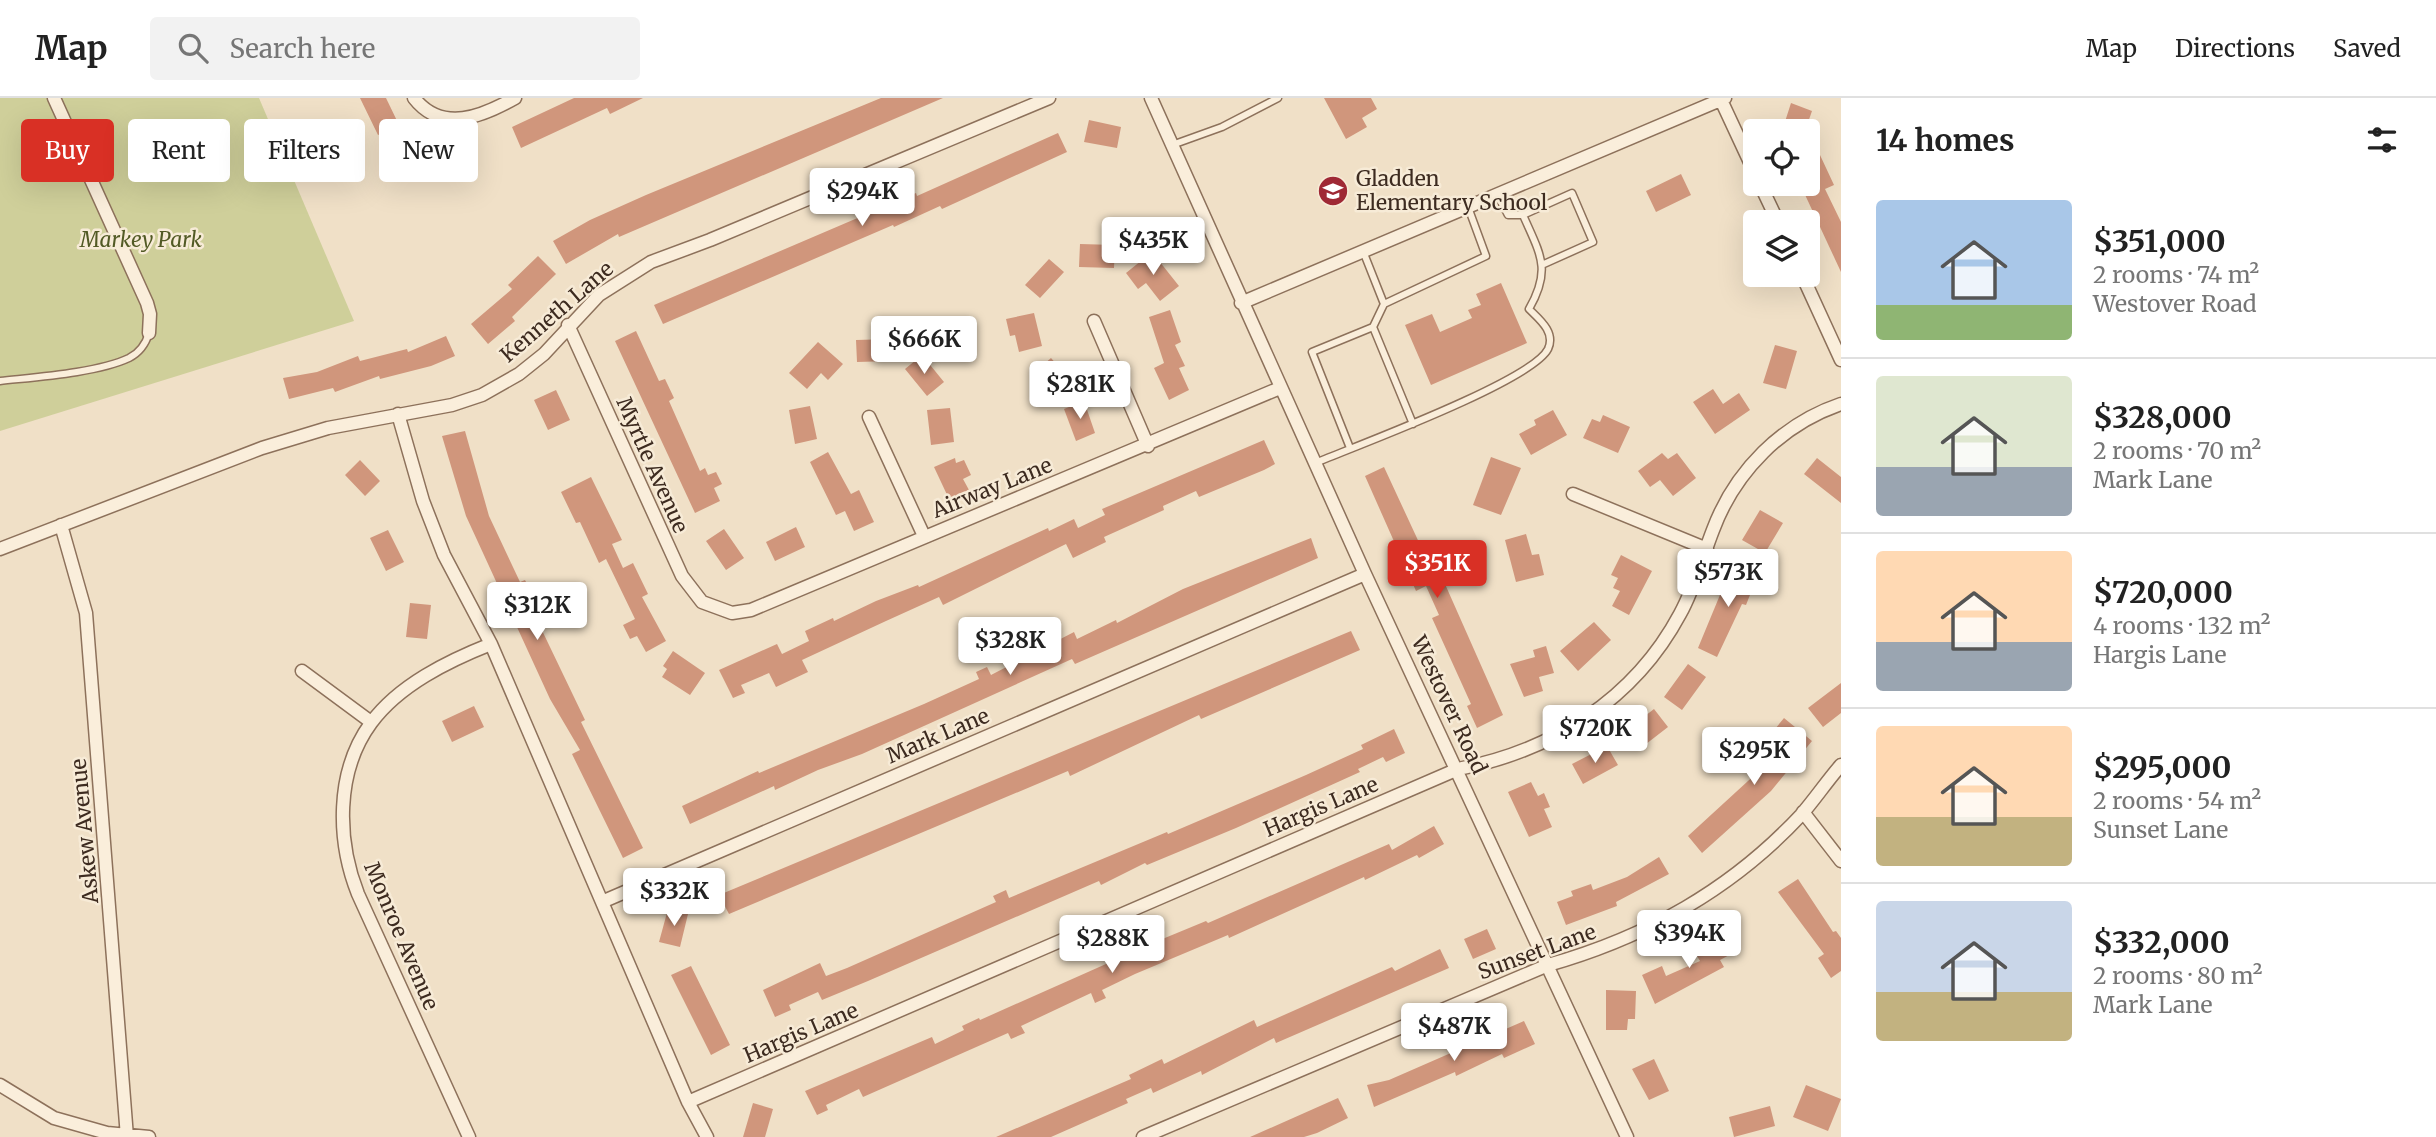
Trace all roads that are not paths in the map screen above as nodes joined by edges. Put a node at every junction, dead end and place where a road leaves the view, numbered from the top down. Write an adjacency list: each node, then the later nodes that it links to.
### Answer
1 (54, 98): 21 (street)
2 (414, 98): 3 (street)
3 (515, 98)
4 (1049, 98): 19 (street, Kenneth Lane)
5 (1151, 98): 8 (street, Westover Road)
6 (1278, 98): 8 (lane)
7 (1723, 99): 9 (street); 10 (street)
8 (1172, 145): 16 (street, Westover Road)
9 (1743, 145)
10 (1497, 194): 11 (street); 12 (lane)
11 (1468, 207): 13 (street); 17 (lane)
12 (1523, 215): 14 (lane); 14 (lane)
13 (1363, 251): 16 (street); 17 (lane)
14 (1544, 264): 28 (lane)
15 (1808, 287): 22 (street)
16 (1241, 303): 24 (street, Westover Road)
17 (1384, 304): 20 (lane)
18 (1094, 321): 29 (street)
19 (568, 325): 26 (street, Kenneth Lane); 38 (street, Myrtle Avenue)
20 (1373, 327): 28 (lane); 30 (lane)
21 (149, 333): 23 (lane)
22 (1841, 360)
23 (0, 381)
24 (1280, 388): 29 (street, Airway Lane); 31 (street, Westover Road)
25 (1841, 404): 36 (street, Hargis Lane)
26 (398, 414): 33 (street, Kenneth Lane); 39 (street)
27 (869, 417): 34 (street)
28 (1413, 424): 30 (lane)
29 (1147, 446): 34 (street, Airway Lane)
30 (1350, 448): 31 (lane)
31 (1315, 463): 37 (street, Westover Road)
32 (1573, 494): 36 (street)
33 (61, 525): 35 (street, Kenneth Lane); 50 (street, Askew Avenue)
34 (924, 536): 38 (street, Airway Lane)
35 (0, 549)
36 (1707, 549): 43 (street, Hargis Lane)
37 (1365, 574): 43 (street, Westover Road); 46 (street, Mark Lane)
38 (715, 609)
39 (491, 644): 41 (street, Monroe Avenue); 46 (street)
40 (302, 671): 41 (street)
41 (371, 722): 52 (street, Monroe Avenue)
42 (1841, 765): 44 (street, Sunset Lane)
43 (1458, 769): 47 (street, Westover Road); 49 (street, Hargis Lane)
44 (1803, 812): 45 (street); 47 (street, Sunset Lane)
45 (1841, 861)
46 (604, 901): 49 (street)
47 (1548, 965): 54 (street, Sunset Lane); 55 (street, Westover Road)
48 (0, 1085): 50 (street)
49 (688, 1102): 53 (street)
50 (127, 1135): 51 (street)
51 (149, 1137)
52 (468, 1137)
53 (707, 1137)
54 (1143, 1137)
55 (1627, 1137)

